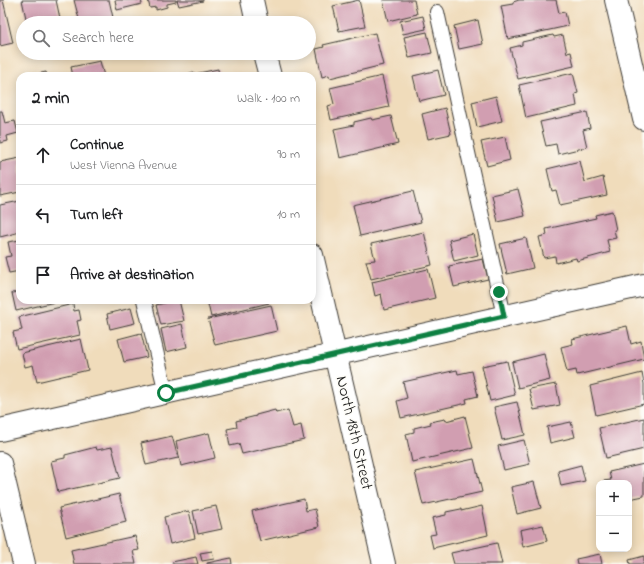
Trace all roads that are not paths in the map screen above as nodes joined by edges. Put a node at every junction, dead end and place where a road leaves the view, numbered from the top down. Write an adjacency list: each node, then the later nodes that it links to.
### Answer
1 (252, 0): 4 (street)
2 (616, 0): 7 (street)
3 (437, 12): 11 (lane)
4 (255, 16)
5 (266, 60): 6 (street)
6 (269, 72)
7 (644, 119)
8 (316, 272): 12 (street, North 18th Street)
9 (644, 285): 11 (street)
10 (145, 304): 13 (lane)
11 (504, 316): 12 (street)
12 (336, 354): 13 (street); 17 (street, North 18th Street)
13 (166, 393): 14 (street)
14 (0, 430)
15 (0, 463): 16 (street)
16 (24, 564)
17 (384, 564)

